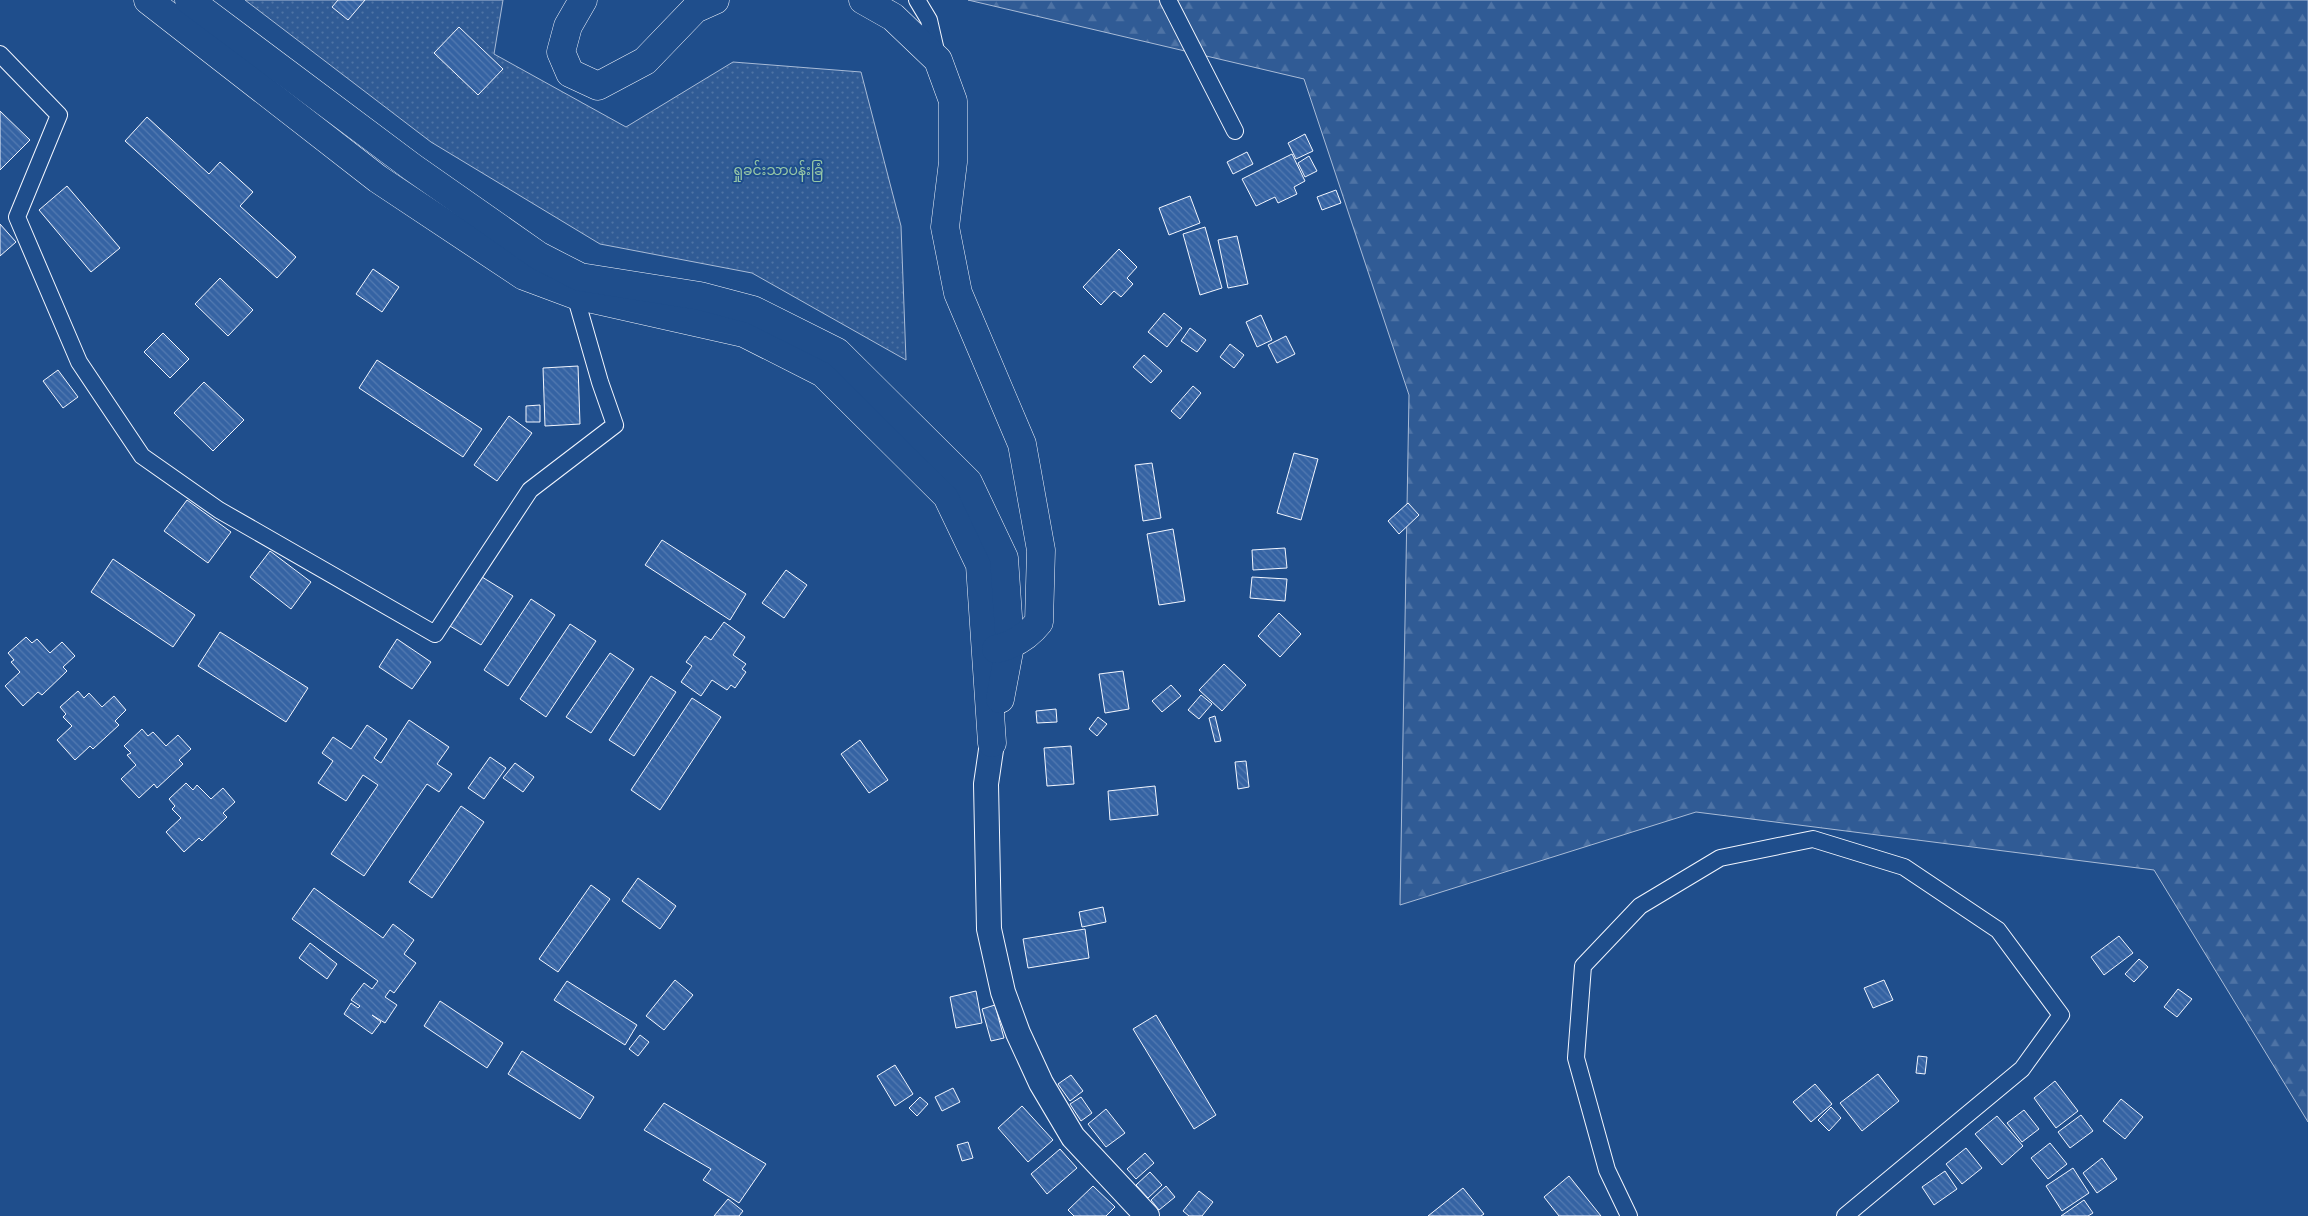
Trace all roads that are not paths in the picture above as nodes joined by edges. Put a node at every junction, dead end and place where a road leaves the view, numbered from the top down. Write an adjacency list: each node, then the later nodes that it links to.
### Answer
1 (148, 0): 11 (highway)
2 (188, 0): 11 (highway)
3 (583, 0): 4 (highway)
4 (715, 0)
5 (863, 0): 9 (highway)
6 (917, 0): 9 (street)
7 (1168, 0): 10 (street)
8 (0, 54): 12 (street)
9 (938, 60): 13 (highway)
10 (1236, 131)
11 (531, 266): 12 (highway); 13 (highway)
12 (576, 295): 13 (highway)
13 (998, 648): 14 (highway)
14 (992, 743): 15 (main road)
15 (1147, 1216)
16 (1629, 1216): 17 (street)
17 (1845, 1216)

